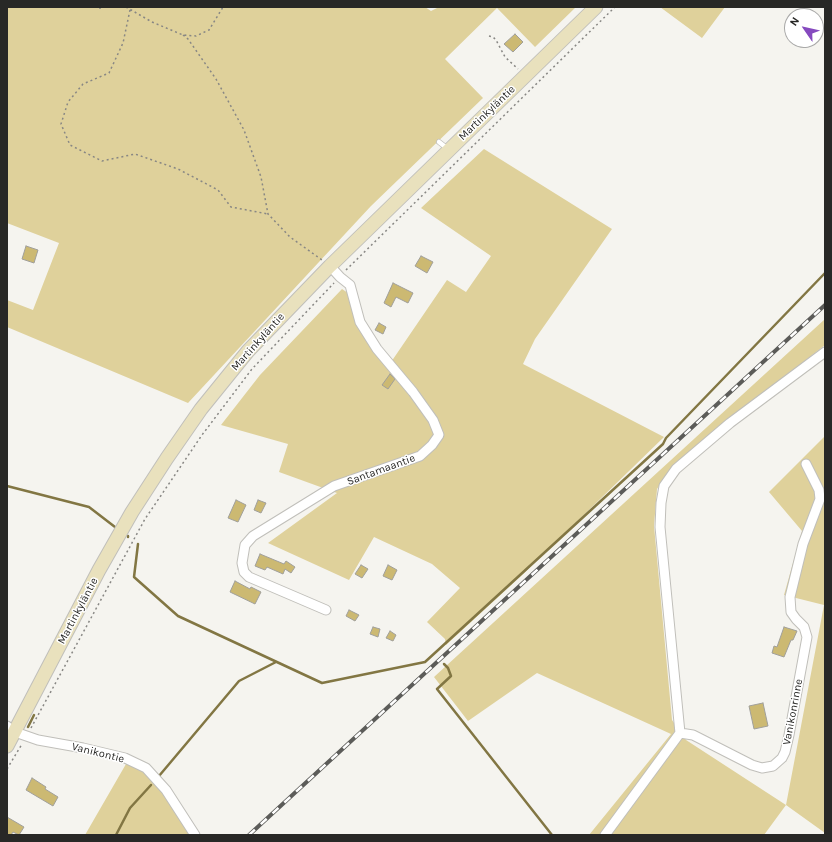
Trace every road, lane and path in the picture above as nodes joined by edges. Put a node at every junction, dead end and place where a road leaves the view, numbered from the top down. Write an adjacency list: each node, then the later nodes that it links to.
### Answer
1 (100, 7): 7 (path)
2 (126, 7): 6 (path)
3 (223, 7): 8 (path)
4 (596, 7): 10 (street, Martinkyläntie)
5 (616, 7): 15 (path)
6 (130, 10): 8 (path); 13 (path)
7 (100, 11)
8 (183, 35): 13 (path)
9 (489, 36): 10 (path)
10 (526, 75): 12 (street, Martinkyläntie)
11 (439, 142): 12 (lane)
12 (449, 150): 14 (street, Martinkyläntie)
13 (268, 214): 14 (path)
14 (330, 266): 15 (street, Santamaantie); 19 (street, Martinkyläntie)
15 (340, 277): 18 (street, Santamaantie); 19 (path)
16 (825, 352): 20 (street)
17 (806, 464): 20 (street, Vanikonrinne)
18 (326, 610)
19 (16, 731): 21 (street, Martinkyläntie); 22 (path); 23 (street, Vanikontie)
20 (680, 733): 24 (street)
21 (7, 746)
22 (7, 770)
23 (195, 835)
24 (605, 835)

